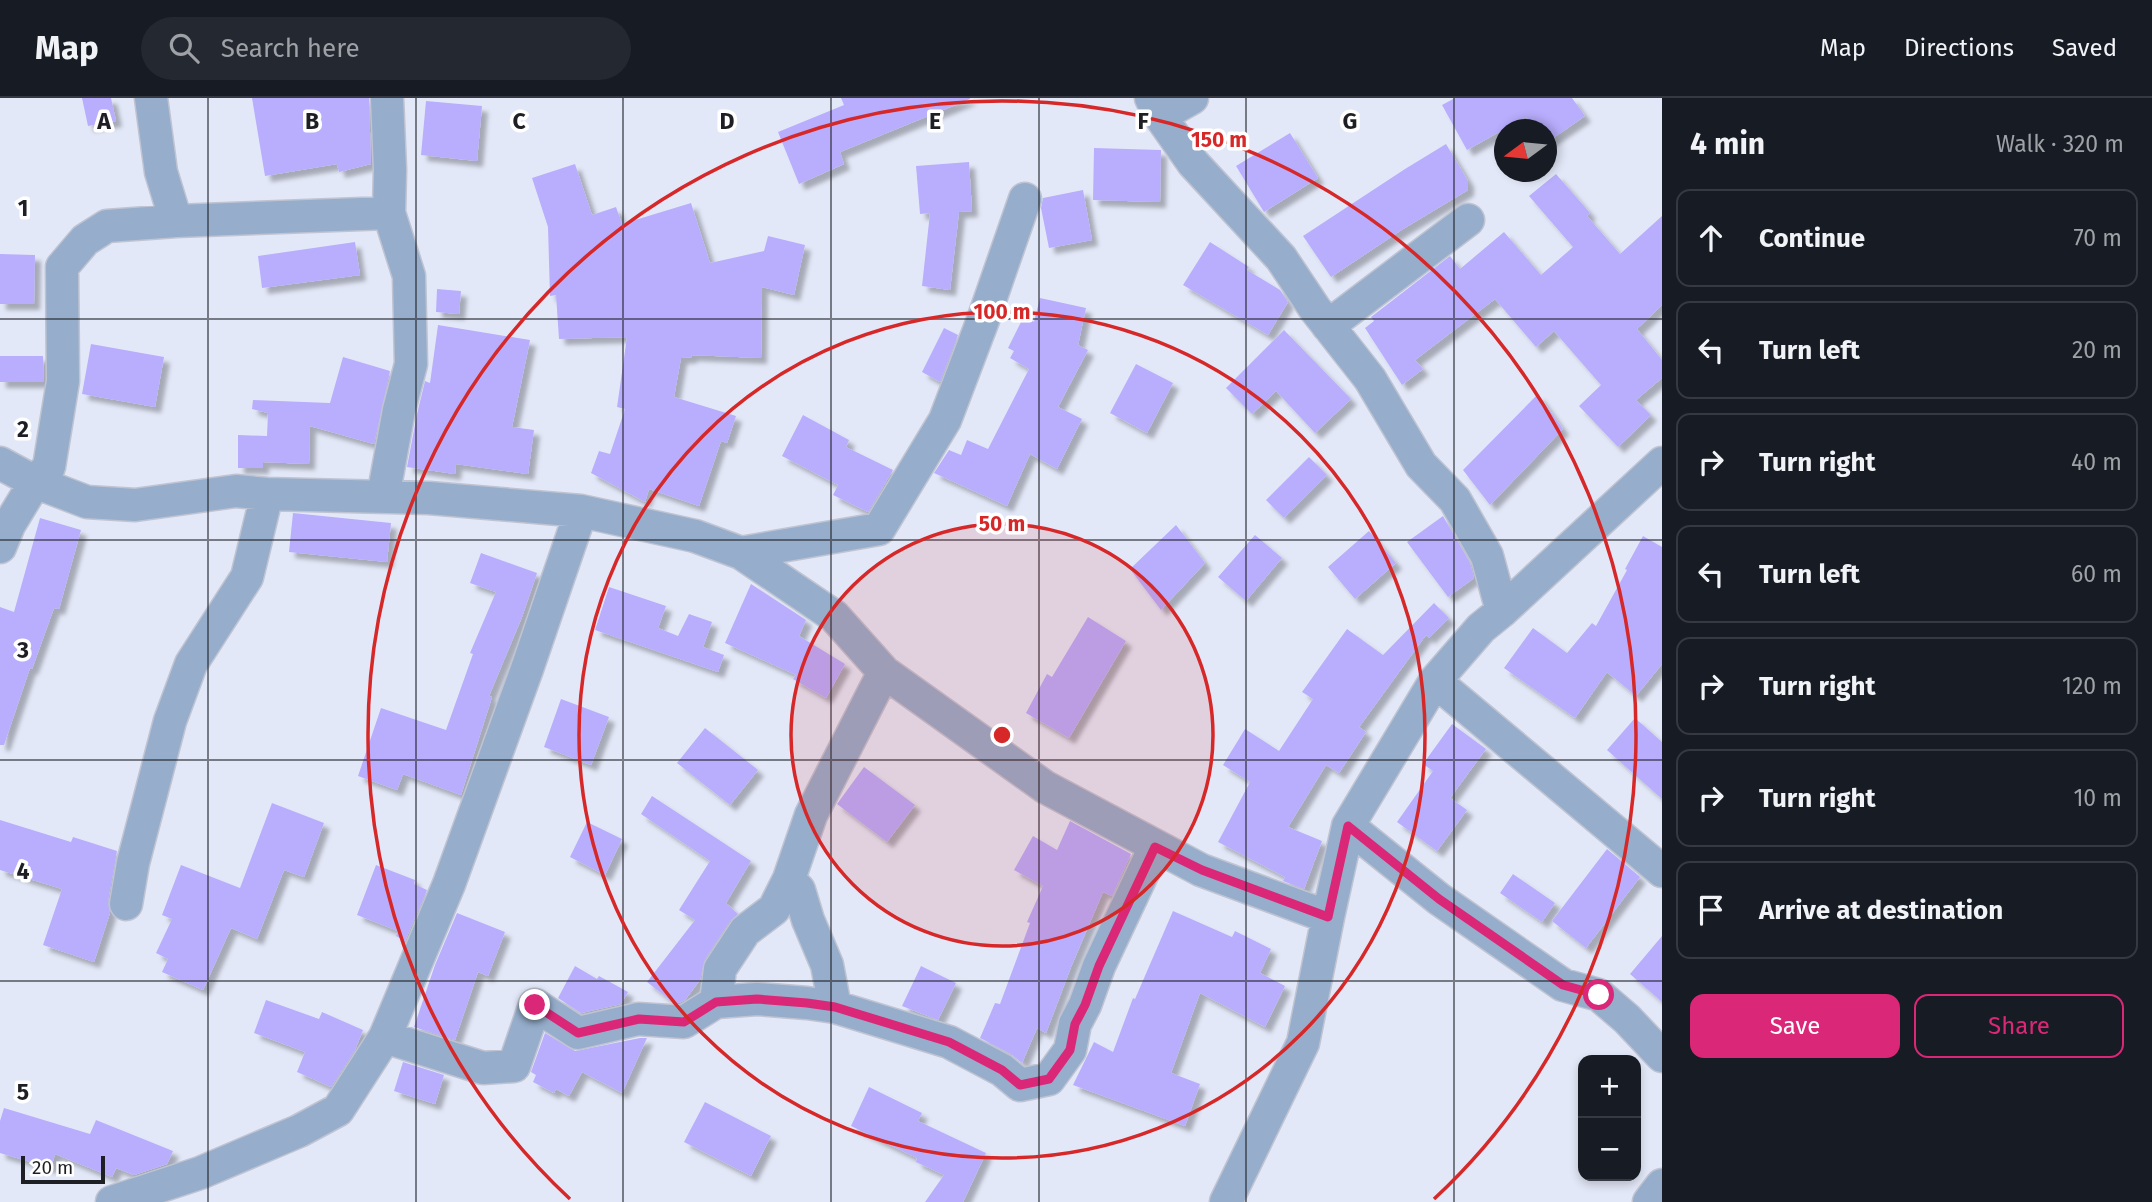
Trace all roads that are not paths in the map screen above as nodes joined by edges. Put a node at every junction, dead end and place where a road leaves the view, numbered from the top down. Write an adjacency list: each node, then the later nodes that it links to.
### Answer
1 (151, 98): 8 (street)
2 (387, 98): 6 (street)
3 (1192, 98): 4 (street)
4 (1155, 107): 9 (street)
5 (1025, 199): 17 (street)
6 (388, 213): 8 (street); 14 (street)
7 (1468, 220): 9 (street)
8 (176, 221): 12 (street)
9 (1328, 326): 18 (street)
10 (0, 463): 12 (street)
11 (1662, 463): 18 (street)
12 (35, 482): 13 (street); 16 (street)
13 (267, 494): 14 (street); 25 (street)
14 (383, 497): 15 (street)
15 (581, 511): 17 (street); 29 (street)
16 (0, 547)
17 (741, 553): 19 (street)
18 (1502, 611): 20 (street)
19 (884, 672): 22 (street); 24 (street)
20 (1435, 681): 21 (street); 23 (street)
21 (1348, 826): 26 (street); 30 (street)
22 (1155, 847): 26 (street); 28 (street)
23 (1662, 871)
24 (789, 879): 27 (street); 28 (street)
25 (126, 904)
26 (1328, 917): 33 (street)
27 (716, 1002): 28 (street); 29 (street)
28 (835, 1007)
29 (385, 1037): 32 (street)
30 (1662, 1056)
31 (1662, 1185): 34 (street)
32 (117, 1201)
33 (1226, 1202)
34 (1649, 1202)

